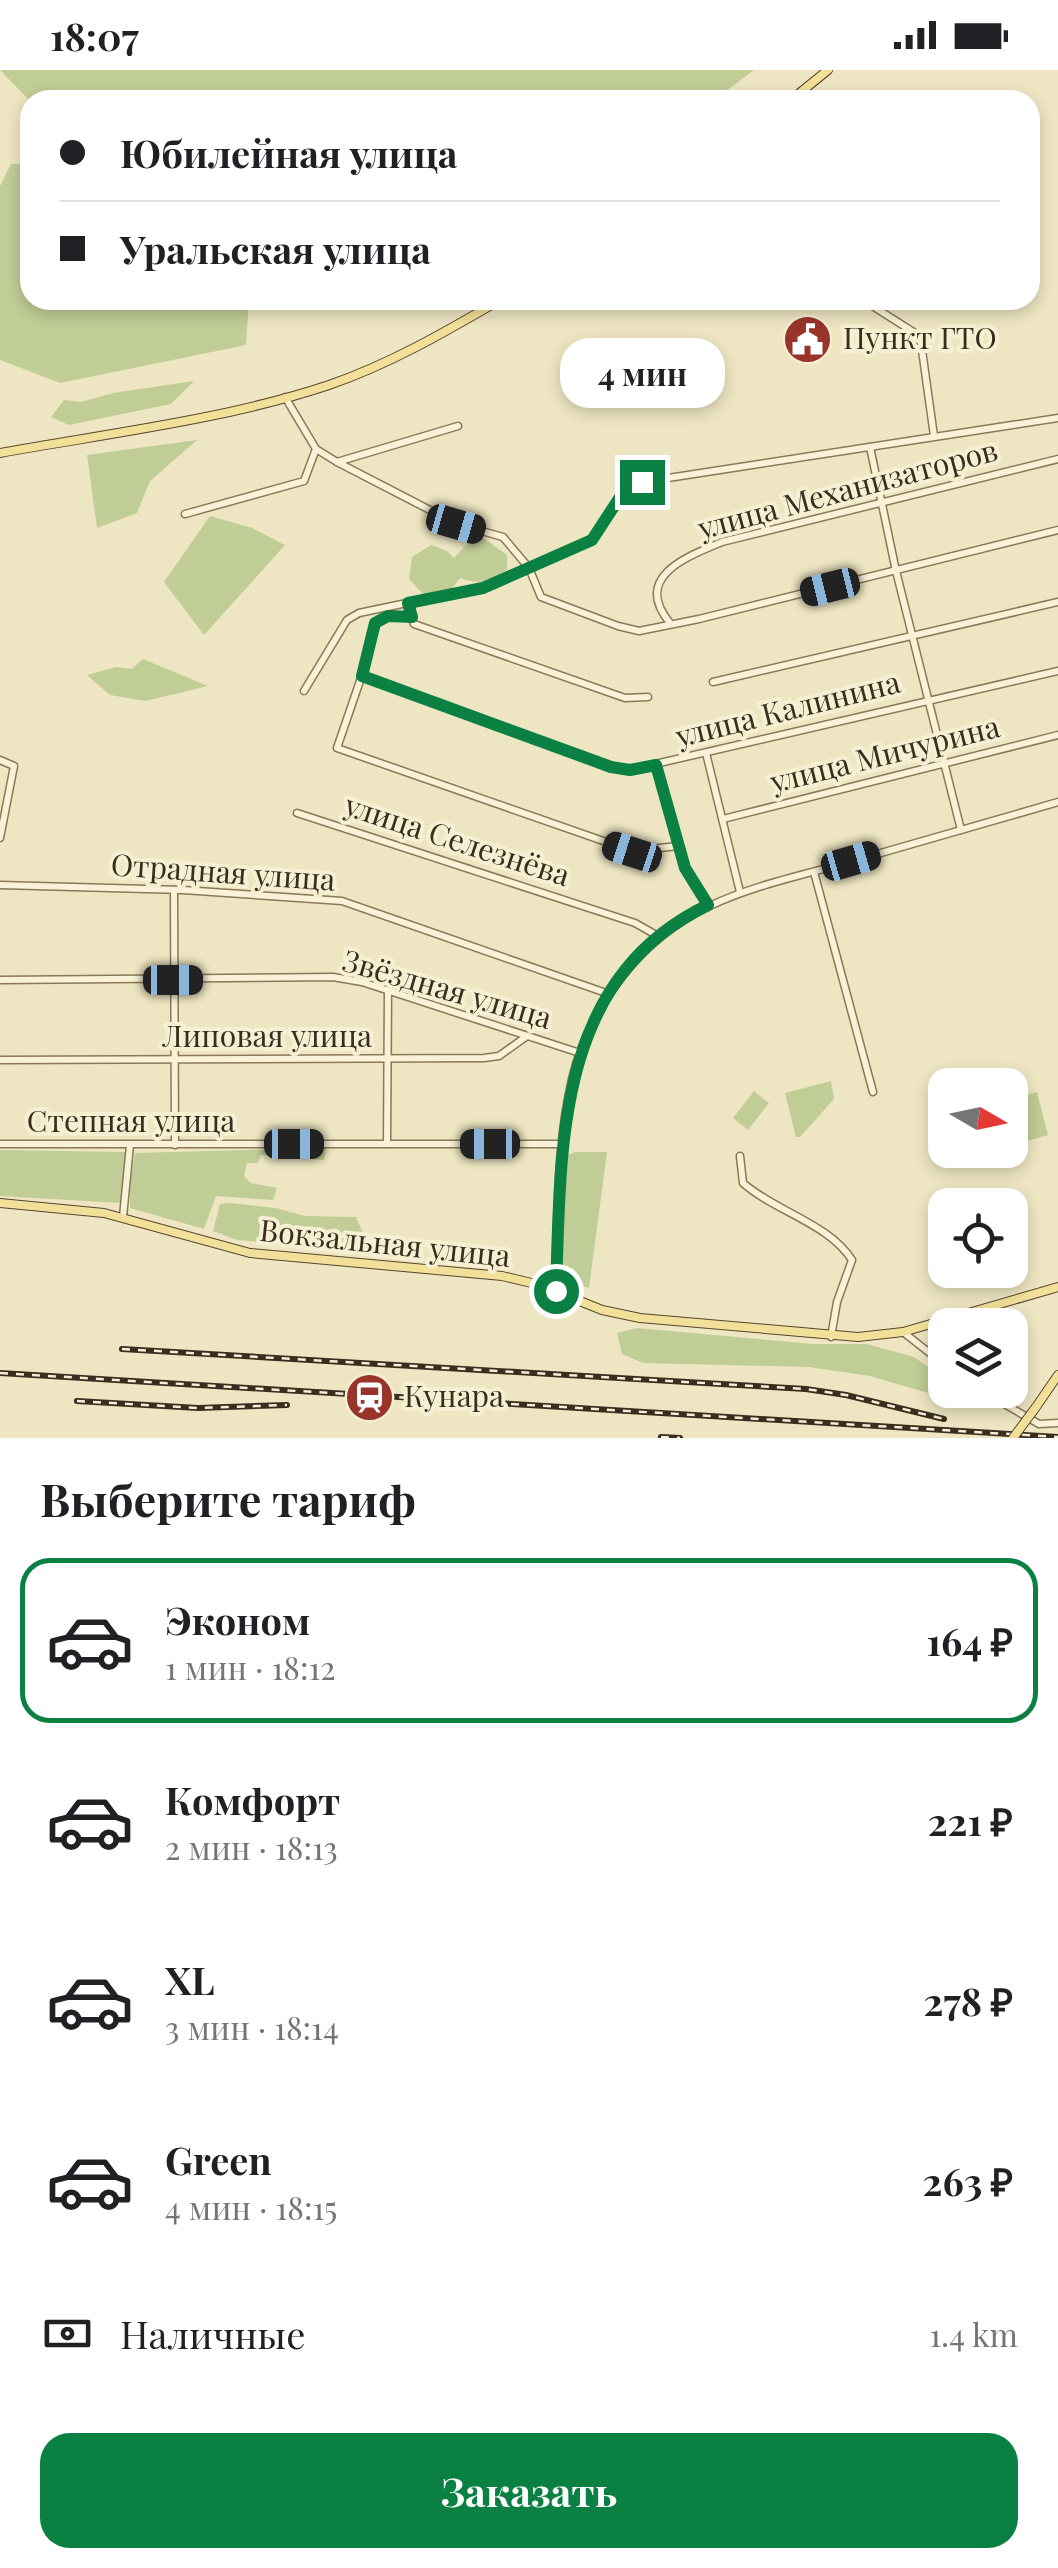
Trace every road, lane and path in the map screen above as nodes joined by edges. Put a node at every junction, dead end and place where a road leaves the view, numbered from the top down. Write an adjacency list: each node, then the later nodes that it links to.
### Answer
1 (828, 70): 2 (main road)
2 (803, 90)
3 (482, 310): 5 (main road)
4 (879, 310): 8 (street)
5 (285, 397): 10 (street); 11 (main road)
6 (1058, 418): 8 (street)
7 (458, 426): 13 (street)
8 (934, 436): 9 (street)
9 (870, 448): 14 (street); 17 (street)
10 (316, 449): 13 (street); 15 (street)
11 (0, 453)
12 (1058, 459): 14 (street, улица Механизаторов)
13 (337, 462): 17 (street)
14 (880, 502): 18 (street); 22 (street, улица Механизаторов)
15 (185, 514)
16 (1058, 530): 18 (street)
17 (529, 568): 20 (street); 22 (street)
18 (896, 571): 22 (street); 23 (street)
19 (1058, 602): 23 (street)
20 (408, 603): 21 (street); 27 (street)
21 (412, 617): 25 (street); 28 (street)
22 (670, 624)
23 (912, 633): 26 (street); 29 (street)
24 (1058, 671): 29 (street, улица Калинина)
25 (362, 676): 34 (street, улица Калинина); 41 (street)
26 (713, 682)
27 (304, 691)
28 (648, 696)
29 (929, 699): 31 (street, улица Калинина); 33 (street)
30 (1058, 735): 33 (street, улица Мичурина)
31 (706, 752): 34 (street, улица Калинина); 38 (street)
32 (0, 760): 35 (street)
33 (944, 763): 38 (street, улица Мичурина); 39 (street)
34 (656, 765): 41 (street)
35 (4, 794): 40 (street)
36 (1058, 802): 39 (street)
37 (297, 812): 47 (street, улица Селезнёва)
38 (723, 820): 45 (street)
39 (961, 830): 42 (street)
40 (0, 838)
41 (678, 846): 46 (street)
42 (814, 872): 45 (street); 57 (street)
43 (0, 885): 44 (street, Отрадная улица)
44 (174, 890): 49 (street); 51 (street, Отрадная улица)
45 (740, 892): 46 (street)
46 (708, 905): 47 (street)
47 (658, 936): 51 (street)
48 (0, 980): 49 (street, Звёздная улица)
49 (173, 980): 50 (street, Звёздная улица); 55 (street)
50 (388, 990): 52 (street, Звёздная улица); 56 (street)
51 (609, 994): 53 (street)
52 (527, 1036): 53 (street, Звёздная улица); 56 (street, Липовая улица)
53 (580, 1053): 60 (street)
54 (0, 1060): 55 (street, Липовая улица)
55 (174, 1060): 56 (street, Липовая улица); 62 (street)
56 (386, 1060): 59 (street)
57 (873, 1092)
58 (0, 1144): 61 (street, Степная улица)
59 (387, 1144): 60 (street, Степная улица); 62 (street, Степная улица)
60 (562, 1144): 67 (street)
61 (130, 1145): 62 (street, Степная улица); 65 (street)
62 (175, 1145)
63 (740, 1156): 69 (street)
64 (0, 1204): 65 (main road, Вокзальная улица)
65 (123, 1217): 67 (main road, Вокзальная улица)
66 (1058, 1287): 68 (main road, Вокзальная улица)
67 (556, 1291): 69 (main road, Вокзальная улица)
68 (902, 1332): 69 (main road, Вокзальная улица); 70 (street)
69 (831, 1336)
70 (928, 1352)
71 (1058, 1375): 74 (main road, bridge)
72 (1011, 1408): 73 (street)
73 (1058, 1422)
74 (1013, 1438)

